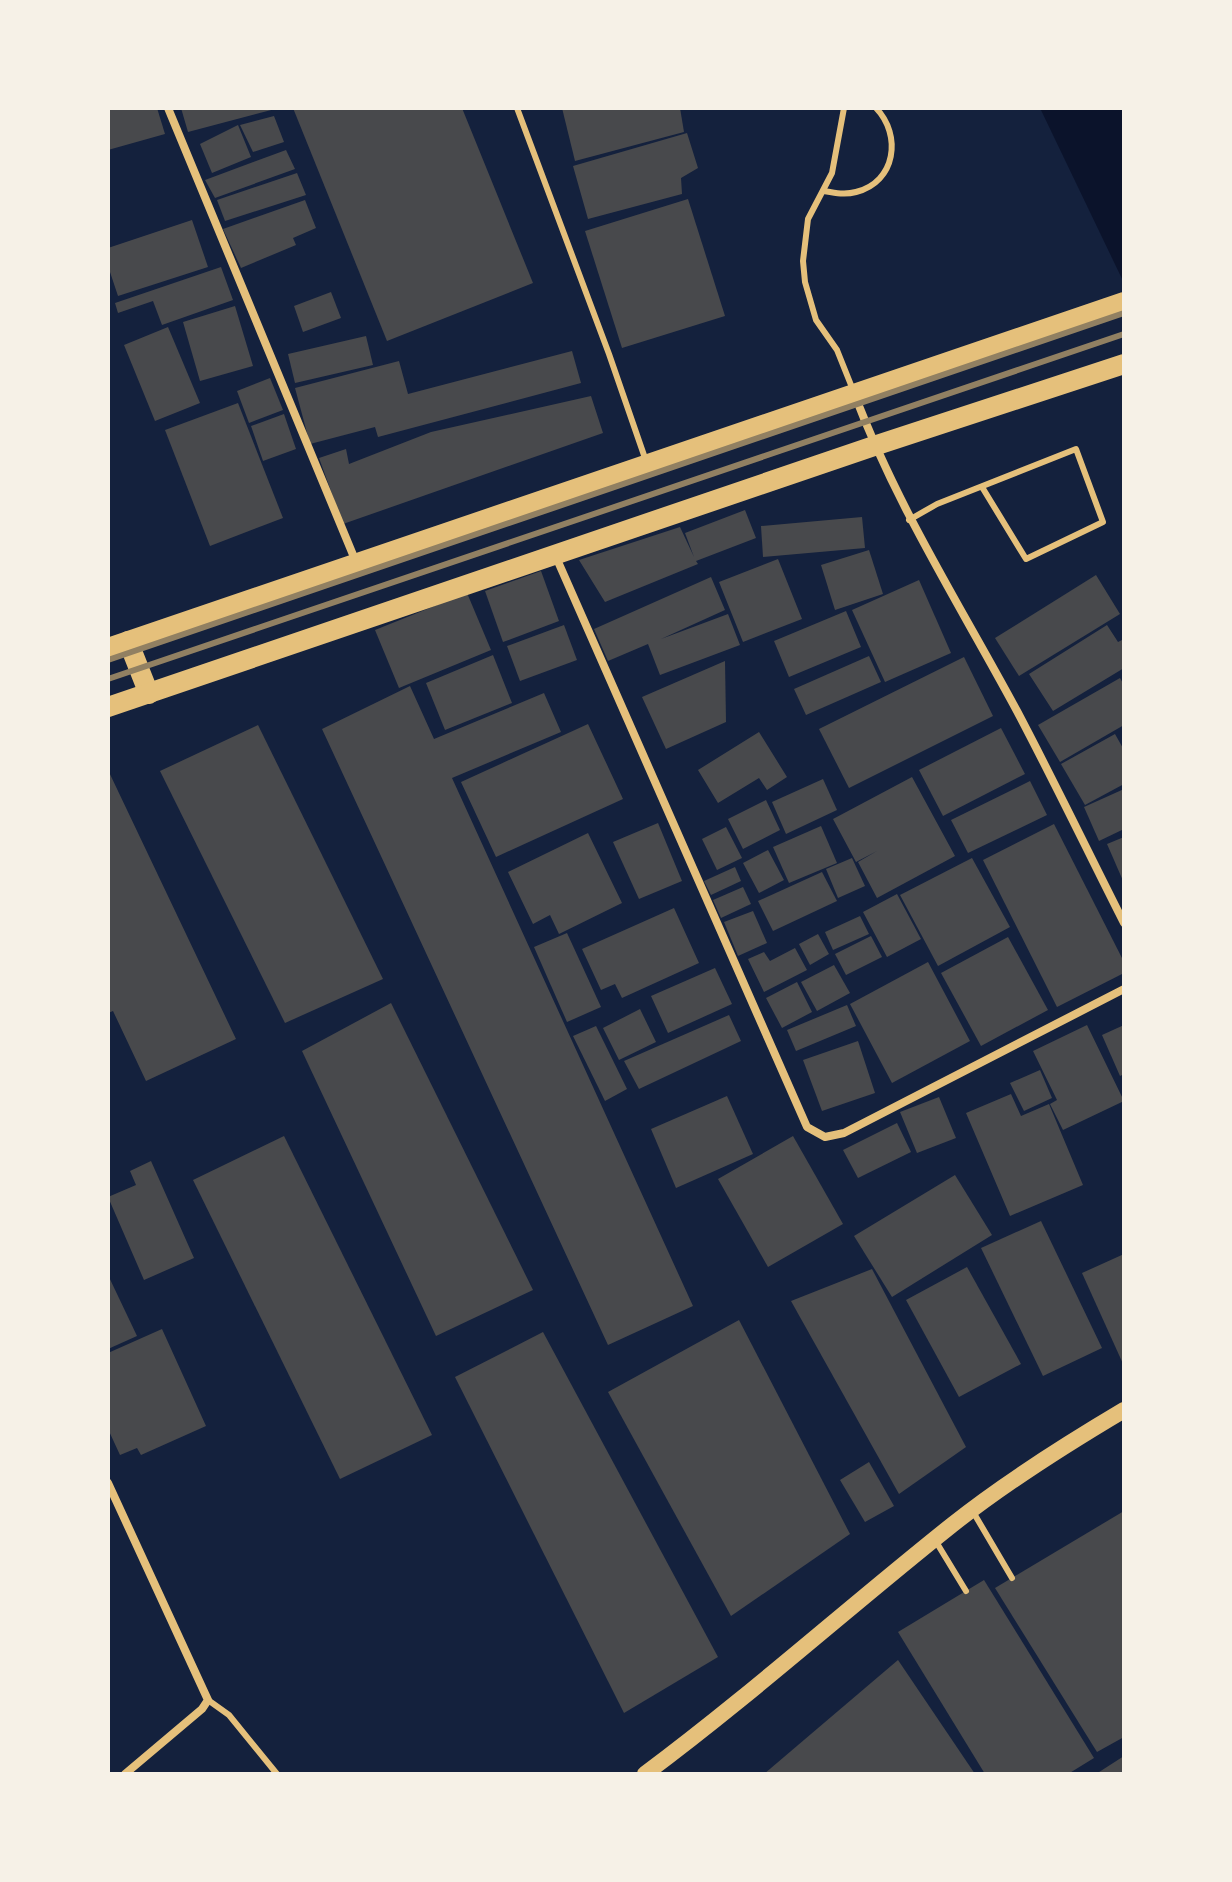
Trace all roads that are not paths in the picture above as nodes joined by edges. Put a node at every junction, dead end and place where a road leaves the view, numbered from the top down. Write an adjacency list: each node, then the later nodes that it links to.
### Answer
1 (168, 108): 14 (street)
2 (517, 108): 10 (lane)
3 (844, 108): 5 (lane)
4 (876, 108): 5 (lane)
5 (824, 191): 8 (lane)
6 (1124, 302): 8 (main road)
7 (1124, 364): 9 (main road)
8 (854, 392): 9 (street); 10 (main road)
9 (874, 446): 12 (street); 13 (main road)
10 (647, 464): 14 (main road)
11 (982, 487): 11 (lane); 12 (lane)
12 (909, 520): 18 (street)
13 (556, 557): 16 (main road); 19 (street)
14 (357, 565): 15 (main road)
15 (118, 644): 16 (main road)
16 (149, 694): 17 (main road)
17 (108, 707)
18 (1124, 923)
19 (1124, 989)
20 (1124, 1410): 22 (main road)
21 (108, 1483): 26 (street)
22 (972, 1510): 23 (main road); 24 (lane)
23 (935, 1540): 25 (lane); 29 (main road)
24 (1012, 1578)
25 (966, 1591)
26 (208, 1700): 27 (street); 28 (lane)
27 (125, 1774)
28 (277, 1774)
29 (645, 1774)

